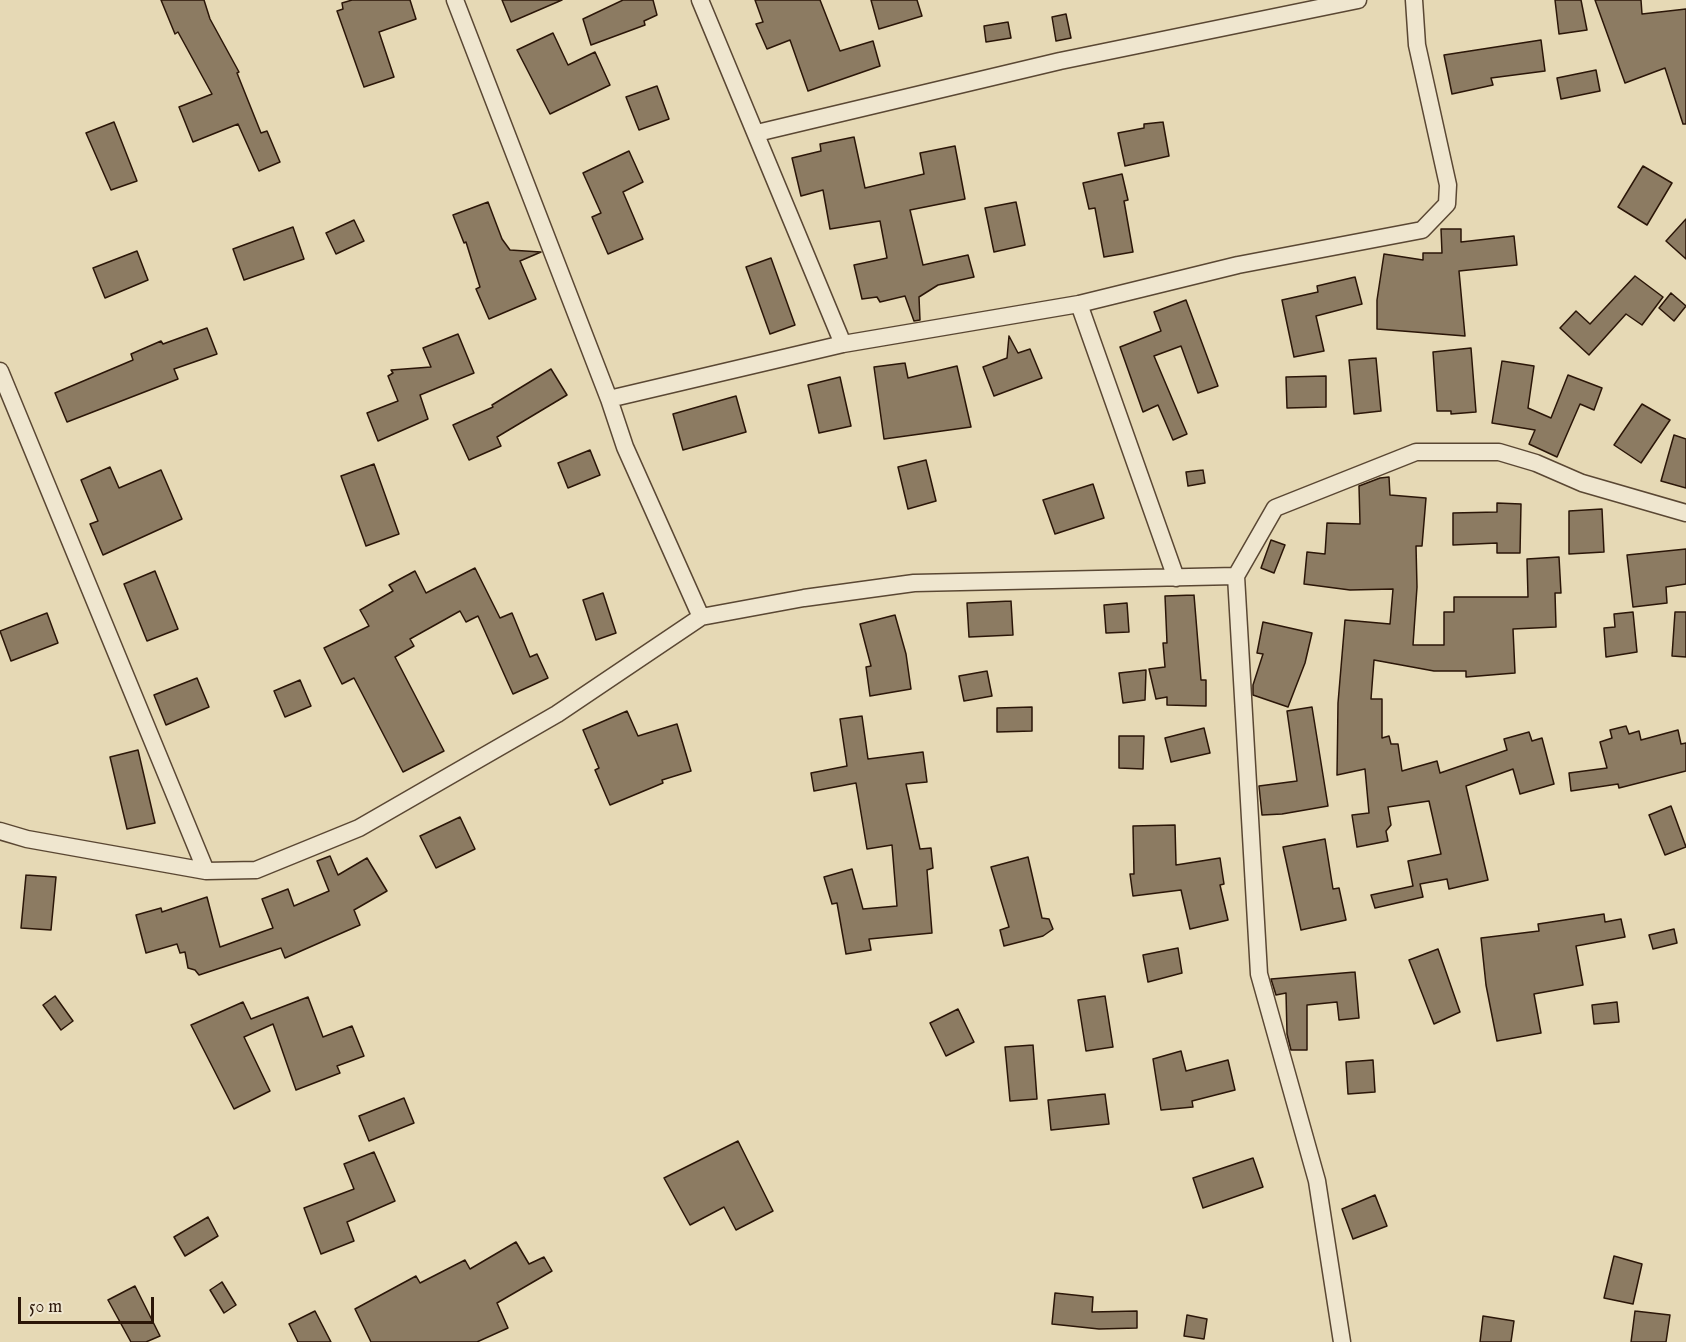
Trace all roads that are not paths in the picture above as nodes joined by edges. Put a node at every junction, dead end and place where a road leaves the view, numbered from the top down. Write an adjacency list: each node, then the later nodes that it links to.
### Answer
1 (455, 0): 9 (street)
2 (700, 0): 5 (street)
3 (1358, 0): 5 (street)
4 (1414, 0): 6 (street)
5 (756, 133): 7 (street)
6 (1079, 304): 7 (street); 12 (street)
7 (843, 344): 9 (street)
8 (0, 371): 15 (street)
9 (609, 399): 13 (street)
10 (1686, 513): 11 (street)
11 (1236, 576): 12 (street); 16 (street)
12 (1176, 578): 13 (street)
13 (701, 617): 15 (street)
14 (0, 831): 15 (street)
15 (206, 871)
16 (1342, 1342)

